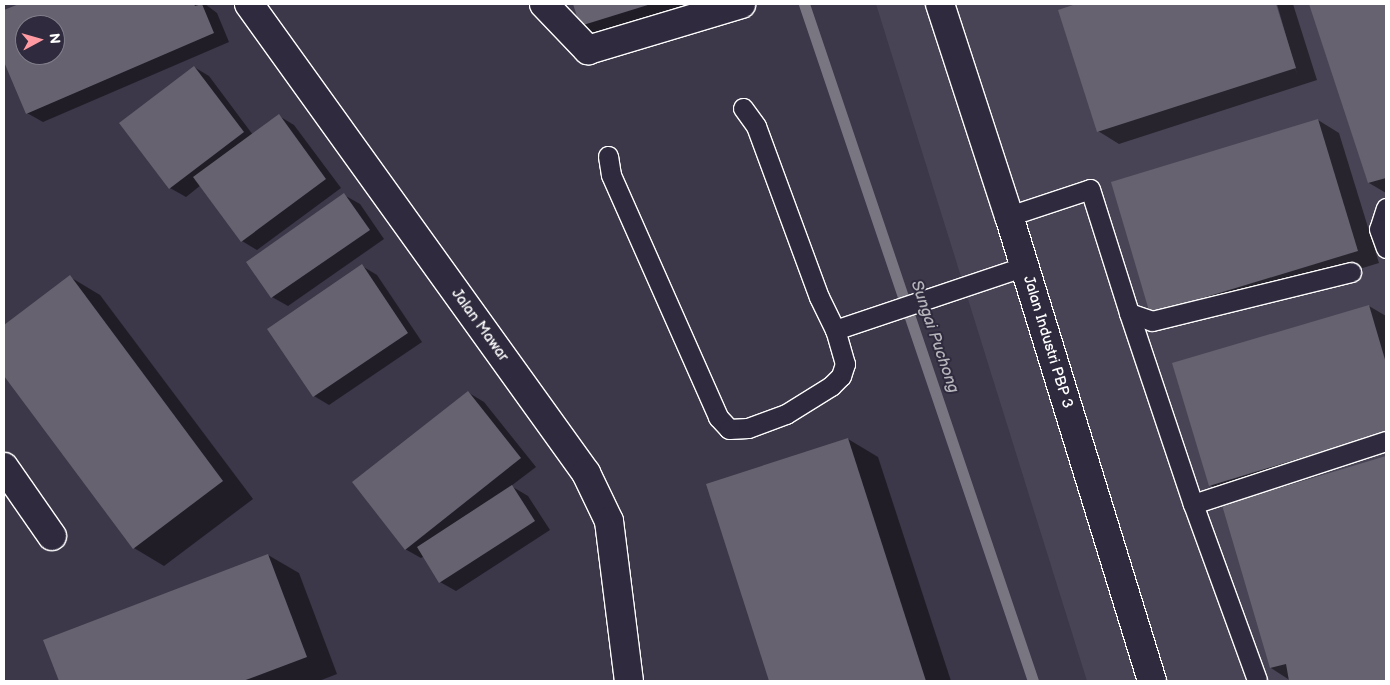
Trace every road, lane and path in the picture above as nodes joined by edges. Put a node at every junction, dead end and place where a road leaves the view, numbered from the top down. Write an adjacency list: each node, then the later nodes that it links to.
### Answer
1 (249, 4): 19 (street, Jalan Mawar)
2 (544, 4): 3 (street)
3 (742, 4)
4 (940, 4): 8 (street, Jalan Industri PBP 3)
5 (743, 108): 13 (lane)
6 (608, 156): 13 (lane)
7 (1386, 208): 9 (lane)
8 (1009, 216): 10 (street, Jalan Industri PBP 3); 12 (lane)
9 (1386, 248)
10 (1025, 266): 13 (lane); 20 (street, Jalan Industri PBP 3)
11 (1351, 272): 12 (lane)
12 (1129, 313): 16 (lane)
13 (835, 330)
14 (1386, 441): 16 (lane)
15 (4, 467): 17 (street)
16 (1193, 504): 18 (lane)
17 (52, 536)
18 (1257, 680)
19 (629, 681)
20 (1152, 681)

